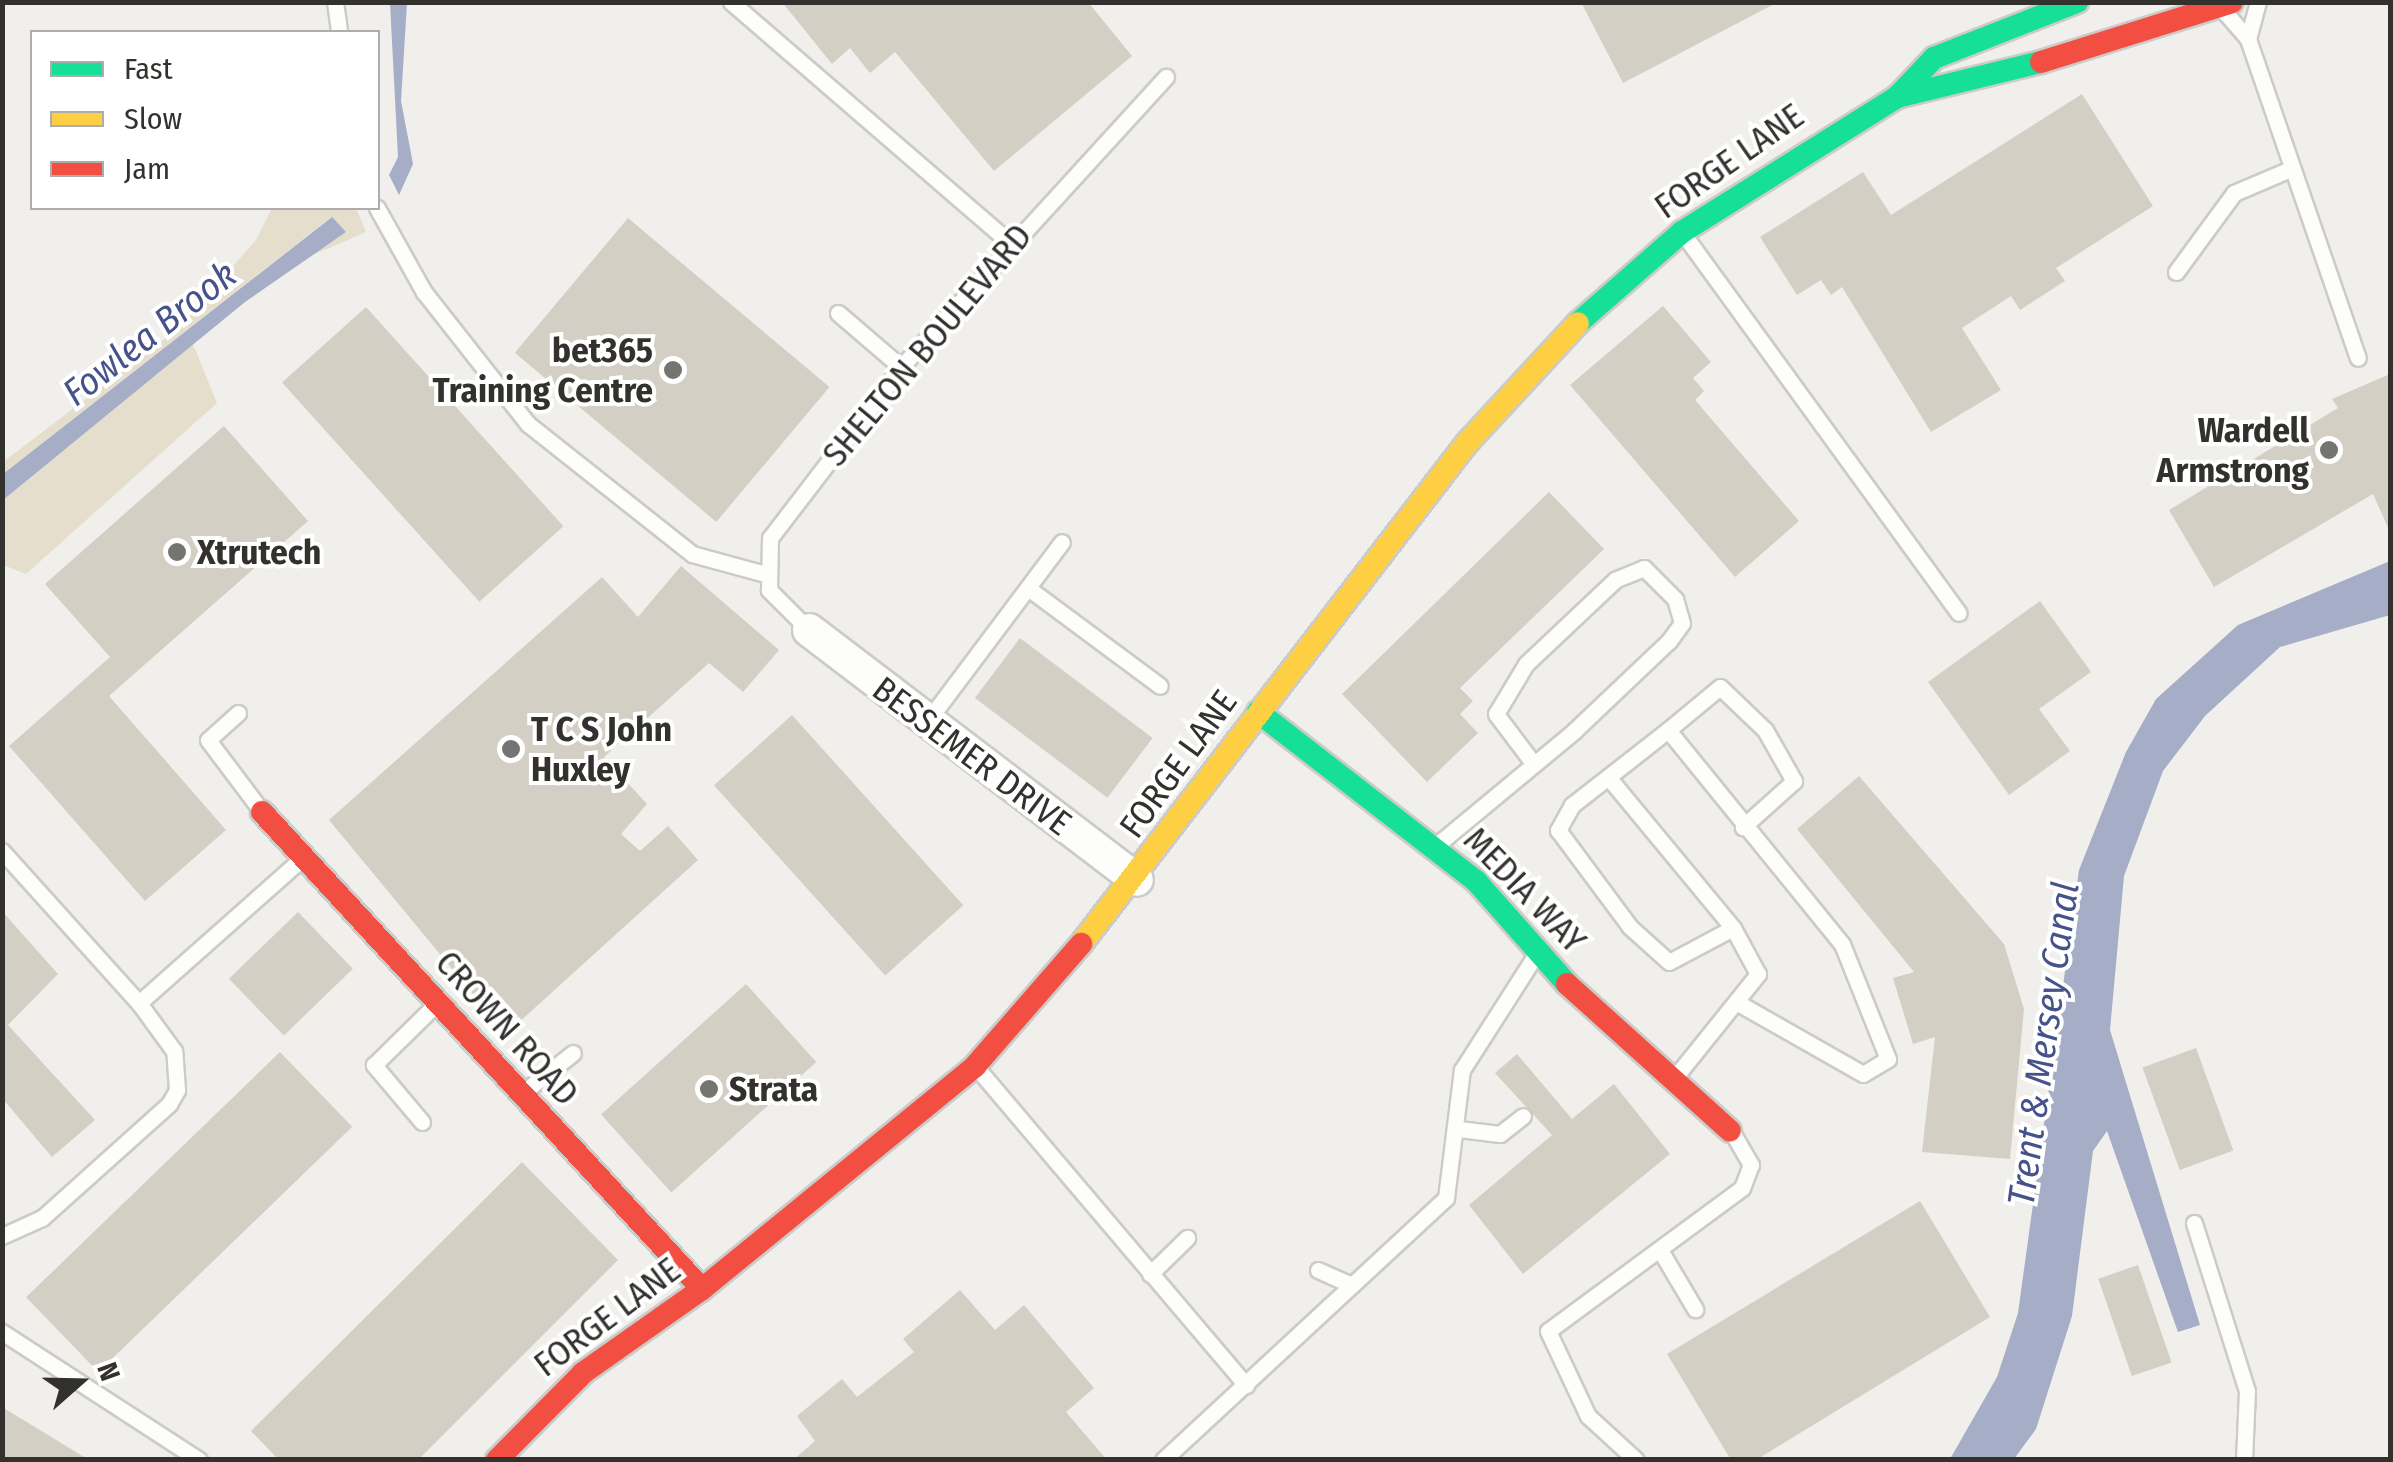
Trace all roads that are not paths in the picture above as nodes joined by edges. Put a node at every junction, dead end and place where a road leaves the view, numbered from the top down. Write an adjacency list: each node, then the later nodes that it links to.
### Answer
1 (335, 2): 6 (lane)
2 (731, 2): 13 (lane)
3 (2077, 2): 9 (street, FORGE LANE)
4 (2258, 2): 7 (lane)
5 (2224, 4): 7 (lane); 9 (street, FORGE LANE)
6 (339, 30)
7 (2248, 39): 10 (lane)
8 (1166, 77): 13 (lane, SHELTON BOULEVARD)
9 (1897, 97): 12 (street, FORGE LANE)
10 (2288, 170): 14 (lane); 16 (lane)
11 (378, 210): 19 (lane)
12 (1682, 232): 21 (lane); 24 (street, FORGE LANE)
13 (1010, 244): 17 (lane, SHELTON BOULEVARD)
14 (2176, 272)
15 (838, 313): 17 (lane)
16 (2358, 358)
17 (901, 367): 19 (lane, SHELTON BOULEVARD)
18 (1062, 542): 20 (lane)
19 (765, 574): 22 (lane)
20 (1028, 588): 23 (lane); 26 (lane)
21 (1959, 613)
22 (809, 630): 26 (street, BESSEMER DRIVE)
23 (1160, 686)
24 (1258, 712): 32 (street, MEDIA WAY); 35 (street, FORGE LANE)
25 (238, 714): 30 (lane)
26 (925, 724): 35 (street, BESSEMER DRIVE)
27 (1668, 730): 29 (lane); 31 (lane); 31 (lane)
28 (1533, 763): 28 (lane); 32 (lane)
29 (1608, 777): 36 (lane); 36 (lane)
30 (262, 812): 34 (street, CROWN ROAD)
31 (1743, 826): 40 (lane)
32 (1436, 847): 37 (street, MEDIA WAY)
33 (2, 851): 38 (lane)
34 (304, 857): 38 (lane); 39 (street, CROWN ROAD)
35 (1137, 880): 42 (street, FORGE LANE)
36 (1733, 928): 40 (lane)
37 (1538, 952): 43 (street, MEDIA WAY); 47 (lane)
38 (139, 1003): 50 (lane)
39 (437, 1003): 44 (street, CROWN ROAD); 46 (lane)
40 (1740, 1004): 43 (lane)
41 (572, 1053): 44 (lane)
42 (974, 1066): 54 (lane); 56 (street, FORGE LANE)
43 (1673, 1080): 48 (street, MEDIA WAY)
44 (520, 1096): 56 (street, CROWN ROAD)
45 (1524, 1116): 47 (lane)
46 (422, 1122)
47 (1459, 1129): 55 (lane)
48 (1730, 1131): 52 (lane)
49 (2194, 1223): 64 (lane)
50 (2, 1236)
51 (1187, 1238): 54 (lane)
52 (1660, 1250): 57 (lane); 63 (lane)
53 (1318, 1270): 55 (lane)
54 (1150, 1274): 59 (lane)
55 (1352, 1286): 59 (lane)
56 (702, 1289): 61 (street, FORGE LANE)
57 (1695, 1310)
58 (2, 1332): 60 (lane)
59 (1246, 1386): 62 (lane)
60 (199, 1460)
61 (497, 1460)
62 (1163, 1460)
63 (1636, 1460)
64 (2244, 1460)

